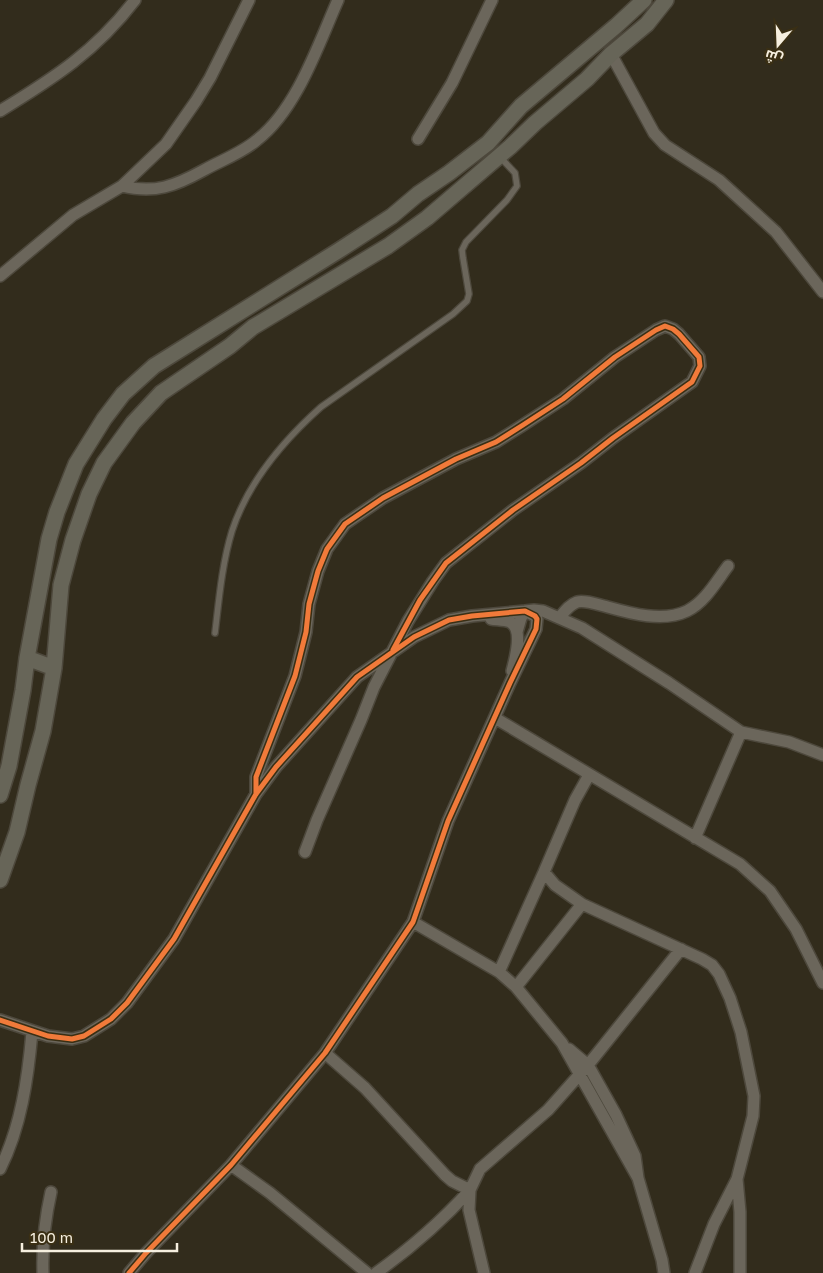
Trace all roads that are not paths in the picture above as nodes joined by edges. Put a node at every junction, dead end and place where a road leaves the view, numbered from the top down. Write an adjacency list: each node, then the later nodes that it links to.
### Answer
1 (135, 0): 10 (street)
2 (248, 0): 13 (street)
3 (338, 0): 13 (street)
4 (492, 0): 11 (street)
5 (644, 0): 8 (main road)
6 (666, 0): 7 (main road)
7 (611, 54): 9 (main road); 15 (street)
8 (547, 84): 9 (main road); 24 (main road)
9 (562, 100): 12 (main road)
10 (0, 110)
11 (418, 138)
12 (499, 156): 22 (lane); 25 (main road)
13 (122, 186): 14 (street)
14 (0, 276)
15 (823, 292)
16 (728, 566): 18 (street)
17 (524, 611): 18 (street); 19 (street); 20 (street); 21 (street)
18 (560, 617): 20 (street); 28 (street)
19 (449, 620): 21 (street); 23 (street)
20 (537, 626): 26 (street)
21 (517, 632): 26 (street)
22 (215, 633)
23 (392, 652): 31 (street); 31 (street); 34 (street)
24 (27, 658): 25 (main road); 32 (main road)
25 (54, 668): 36 (main road)
26 (510, 683): 27 (street)
27 (494, 718): 30 (street); 38 (street)
28 (741, 732): 29 (street); 33 (street)
29 (823, 755)
30 (589, 775): 33 (street); 35 (street)
31 (256, 794): 44 (street)
32 (0, 795)
33 (695, 838): 41 (street)
34 (305, 852)
35 (544, 872): 37 (street); 40 (street)
36 (0, 880)
37 (582, 904): 39 (street); 42 (street)
38 (413, 922): 40 (street); 45 (street)
39 (681, 949): 46 (street); 49 (street)
40 (499, 972): 42 (street)
41 (823, 983)
42 (516, 987): 46 (street)
43 (0, 1020): 44 (street)
44 (32, 1032): 48 (street)
45 (325, 1053): 47 (street); 50 (street)
46 (584, 1069): 50 (street); 57 (street)
47 (231, 1165): 53 (street); 54 (street)
48 (0, 1169)
49 (736, 1179): 58 (street); 59 (street)
50 (470, 1190): 55 (street); 56 (street)
51 (51, 1192): 52 (street)
52 (43, 1273)
53 (129, 1273)
54 (367, 1273)
55 (376, 1273)
56 (484, 1273)
57 (664, 1273)
58 (695, 1273)
59 (740, 1273)

